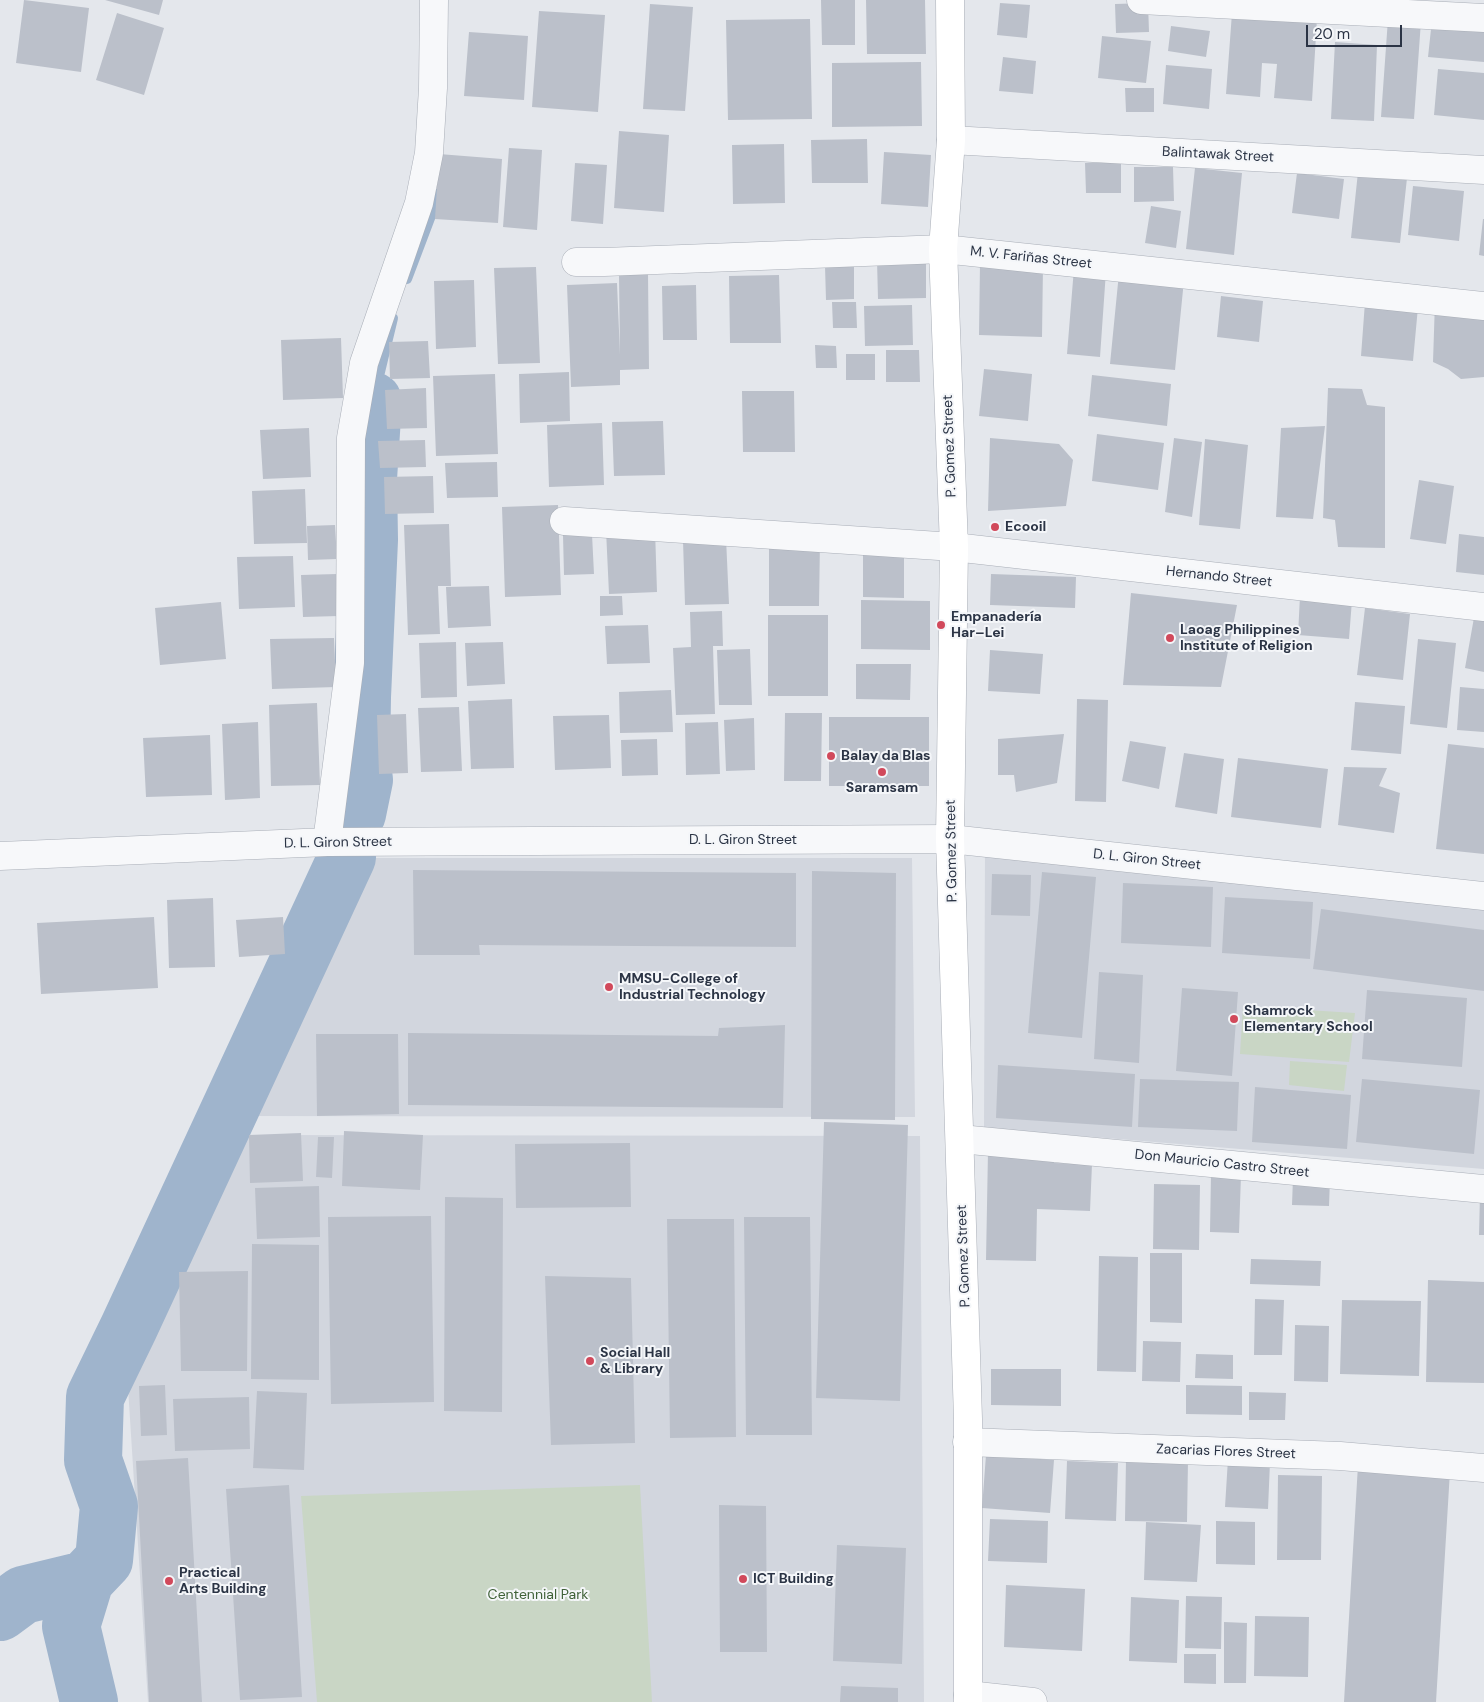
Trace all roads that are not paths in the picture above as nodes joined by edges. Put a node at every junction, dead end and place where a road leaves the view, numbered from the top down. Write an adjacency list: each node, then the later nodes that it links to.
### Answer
1 (434, 0): 14 (street)
2 (950, 0): 5 (main road, P. Gomez Street)
3 (1141, 0): 4 (street)
4 (1484, 18)
5 (951, 140): 6 (street, Balintawak Street); 7 (main road, P. Gomez Street)
6 (1484, 170)
7 (943, 249): 8 (street, M. V. Fariñas Street); 9 (street, M. V. Fariñas Street); 11 (main road, P. Gomez Street)
8 (576, 262)
9 (1484, 306)
10 (564, 521): 11 (street, Hernando Street)
11 (954, 547): 12 (street, Hernando Street); 13 (main road, P. Gomez Street)
12 (1484, 607)
13 (950, 839): 14 (street, D. L. Giron Street); 16 (street, D. L. Giron Street); 17 (main road, P. Gomez Street)
14 (327, 842): 15 (street, D. L. Giron Street)
15 (0, 856)
16 (1484, 896)
17 (960, 1139): 18 (street, Don Mauricio Castro Street); 19 (main road, P. Gomez Street)
18 (1484, 1189)
19 (967, 1442): 20 (street, Zacarias Flores Street); 21 (main road, P. Gomez Street)
20 (1484, 1468)
21 (968, 1698): 22 (street)
22 (1034, 1702)

